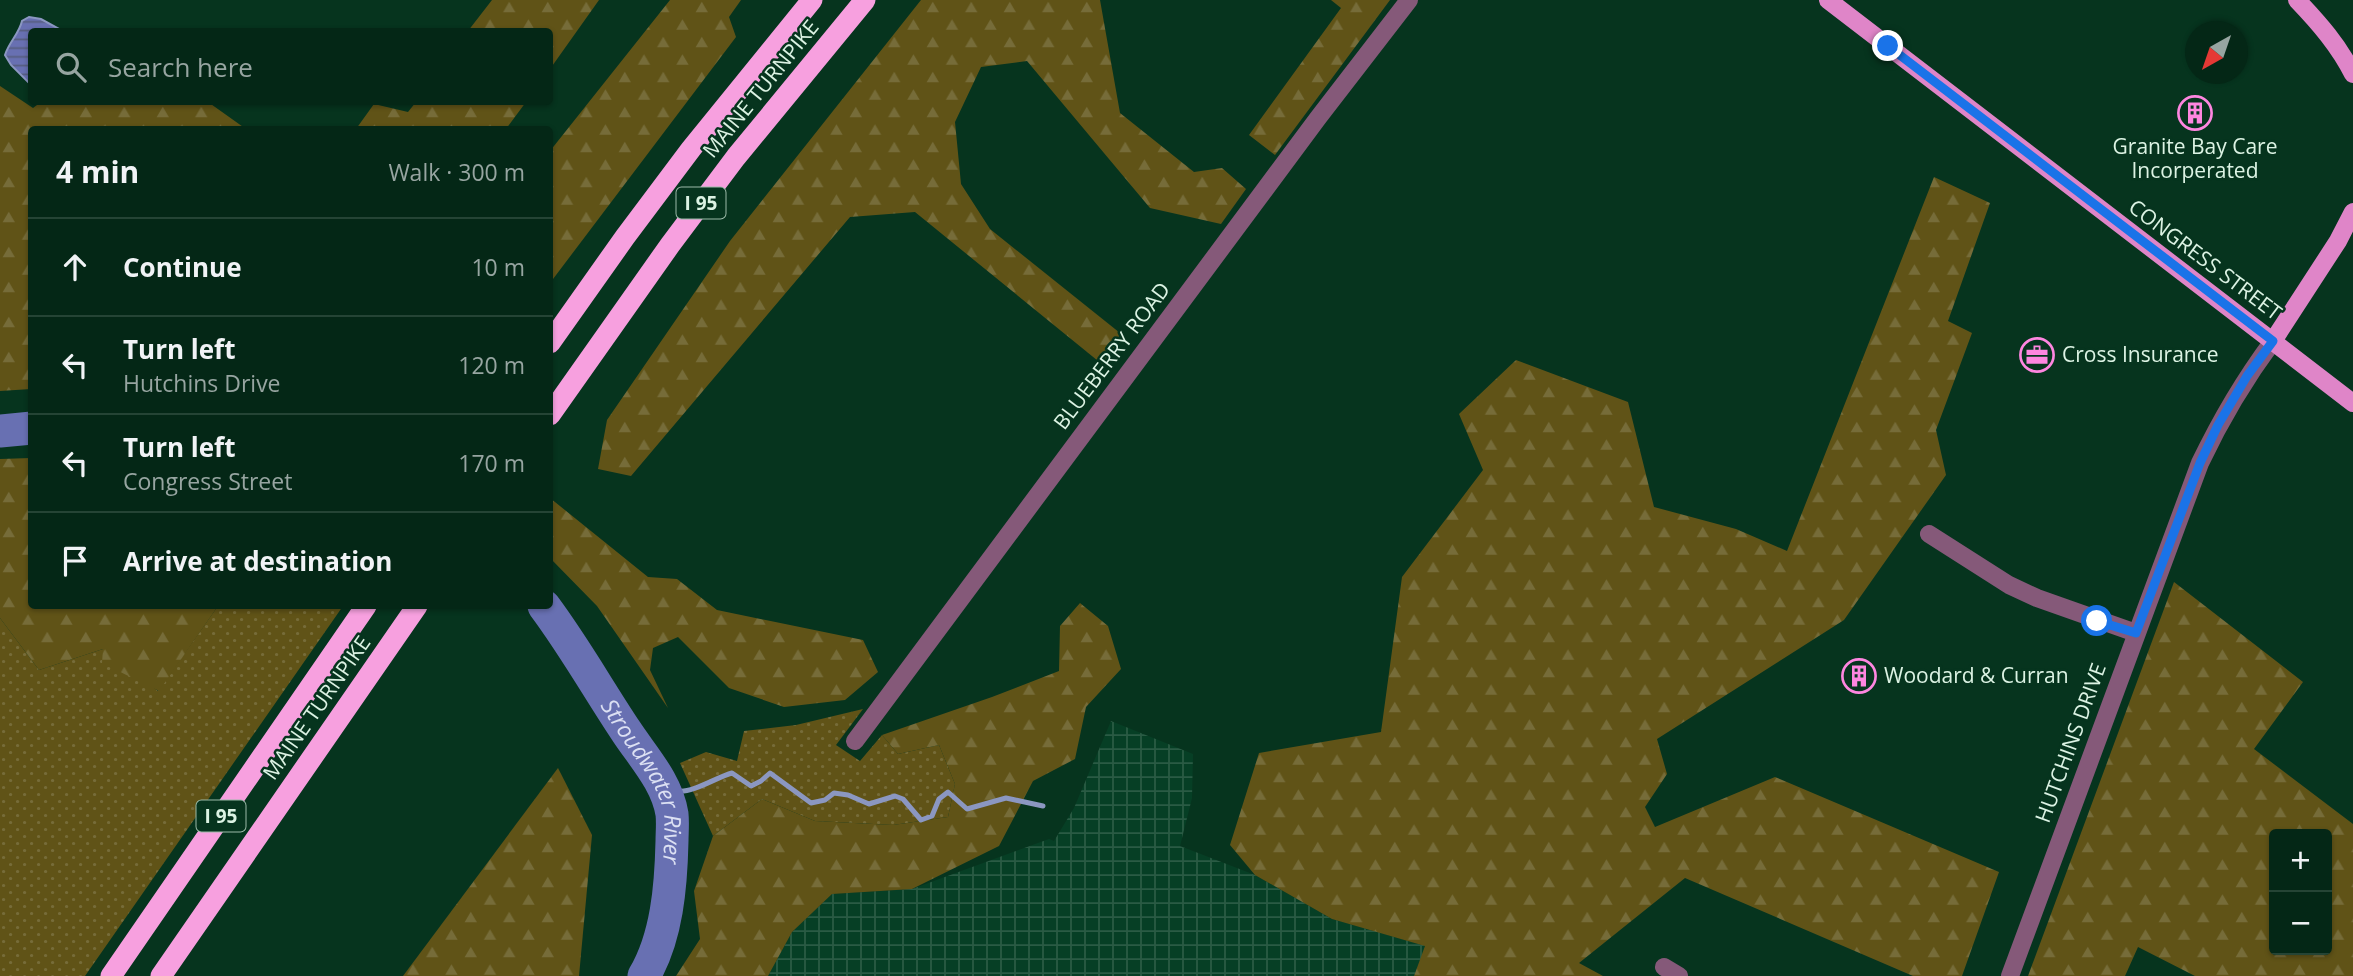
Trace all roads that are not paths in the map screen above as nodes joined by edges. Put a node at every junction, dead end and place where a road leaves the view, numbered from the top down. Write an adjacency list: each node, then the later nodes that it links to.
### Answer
1 (812, 0): 8 (highway, MAINE TURNPIKE / I 95)
2 (864, 0): 11 (highway, MAINE TURNPIKE / I 95)
3 (1409, 0): 16 (street, BLUEBERRY ROAD)
4 (1828, 0): 9 (main road, CONGRESS STREET)
5 (2297, 0): 6 (main road)
6 (2353, 74)
7 (2353, 212): 9 (main road)
8 (553, 339)
9 (2273, 341): 10 (main road, CONGRESS STREET); 15 (street, HUTCHINS DRIVE)
10 (2353, 403)
11 (553, 411)
12 (1929, 534): 15 (street)
13 (364, 609): 17 (highway, MAINE TURNPIKE / I 95)
14 (415, 609): 18 (highway, MAINE TURNPIKE / I 95)
15 (2136, 633): 19 (street, HUTCHINS DRIVE)
16 (855, 741)
17 (111, 976)
18 (161, 976)
19 (2010, 976)

